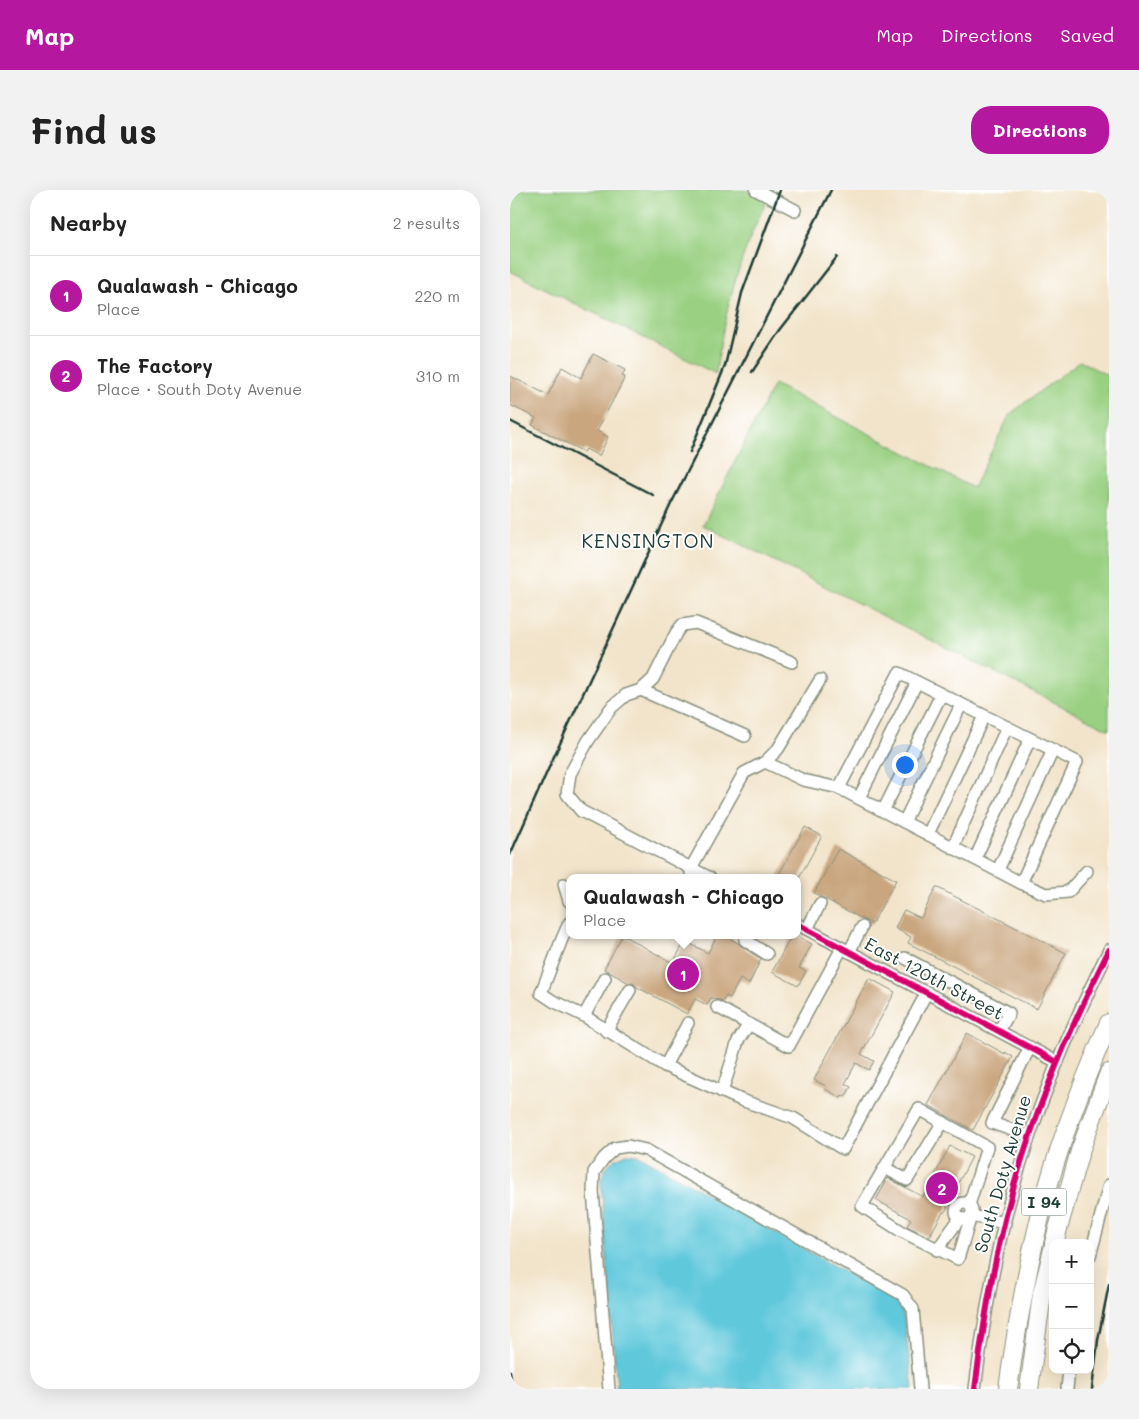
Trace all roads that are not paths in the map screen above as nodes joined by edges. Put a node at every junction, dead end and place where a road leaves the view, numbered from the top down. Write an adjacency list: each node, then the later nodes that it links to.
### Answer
1 (756, 190): 2 (street)
2 (795, 210)
3 (792, 662): 6 (street)
4 (820, 680): 14 (street)
5 (917, 682): 7 (street); 15 (street); 16 (street)
6 (641, 690): 11 (street); 24 (street)
7 (941, 694): 8 (street); 17 (street)
8 (961, 704): 9 (street); 18 (street)
9 (984, 716): 10 (street); 19 (street)
10 (1007, 727): 12 (street); 20 (street)
11 (744, 736)
12 (1030, 739): 13 (street); 21 (street)
13 (1053, 750): 22 (street); 25 (street)
14 (765, 762): 15 (street); 24 (street)
15 (839, 788): 16 (street)
16 (859, 798): 17 (street)
17 (883, 811): 18 (street)
18 (904, 822): 19 (street)
19 (928, 834): 20 (street)
20 (953, 847): 21 (street)
21 (975, 859): 22 (street)
22 (998, 870): 25 (street)
23 (1086, 871): 25 (street)
24 (691, 873)
25 (1021, 883)
26 (564, 884): 27 (street)
27 (566, 891)
28 (820, 904): 29 (street)
29 (802, 926): 33 (street, East 120th Street)
30 (862, 927): 33 (street)
31 (566, 930): 43 (street)
32 (746, 939): 35 (street)
33 (845, 950): 39 (street, East 120th Street); 46 (street)
34 (1109, 950): 50 (street, South Doty Avenue)
35 (767, 954)
36 (905, 958): 40 (street)
37 (605, 978): 43 (street)
38 (630, 990): 47 (street)
39 (926, 992): 42 (street, East 120th Street); 53 (street)
40 (977, 995): 42 (street); 48 (street)
41 (717, 1007): 46 (street)
42 (967, 1014): 48 (street, East 120th Street)
43 (584, 1016): 47 (street)
44 (1109, 1023): 68 (highway, I 94)
45 (688, 1024): 51 (street)
46 (749, 1024): 53 (street)
47 (606, 1031): 51 (street)
48 (999, 1031): 49 (street, East 120th Street)
49 (1030, 1047): 50 (street, East 120th Street); 55 (street)
50 (1057, 1062): 55 (street, South Doty Avenue)
51 (665, 1066): 53 (street)
52 (1109, 1073): 60 (highway, I 94)
53 (722, 1092)
54 (943, 1122): 56 (street); 56 (street); 58 (street)
55 (1030, 1136): 59 (street, South Doty Avenue)
56 (884, 1168): 62 (street)
57 (1109, 1185): 61 (street)
58 (967, 1213): 59 (street); 62 (street); 62 (street)
59 (1005, 1223): 67 (street, South Doty Avenue)
60 (1055, 1239)
61 (1094, 1241)
62 (938, 1250)
63 (1049, 1265): 69 (highway)
64 (1069, 1374): 70 (street)
65 (609, 1389): 66 (street)
66 (920, 1389)
67 (976, 1389)
68 (1008, 1389)
69 (1028, 1389)
70 (1067, 1389)

